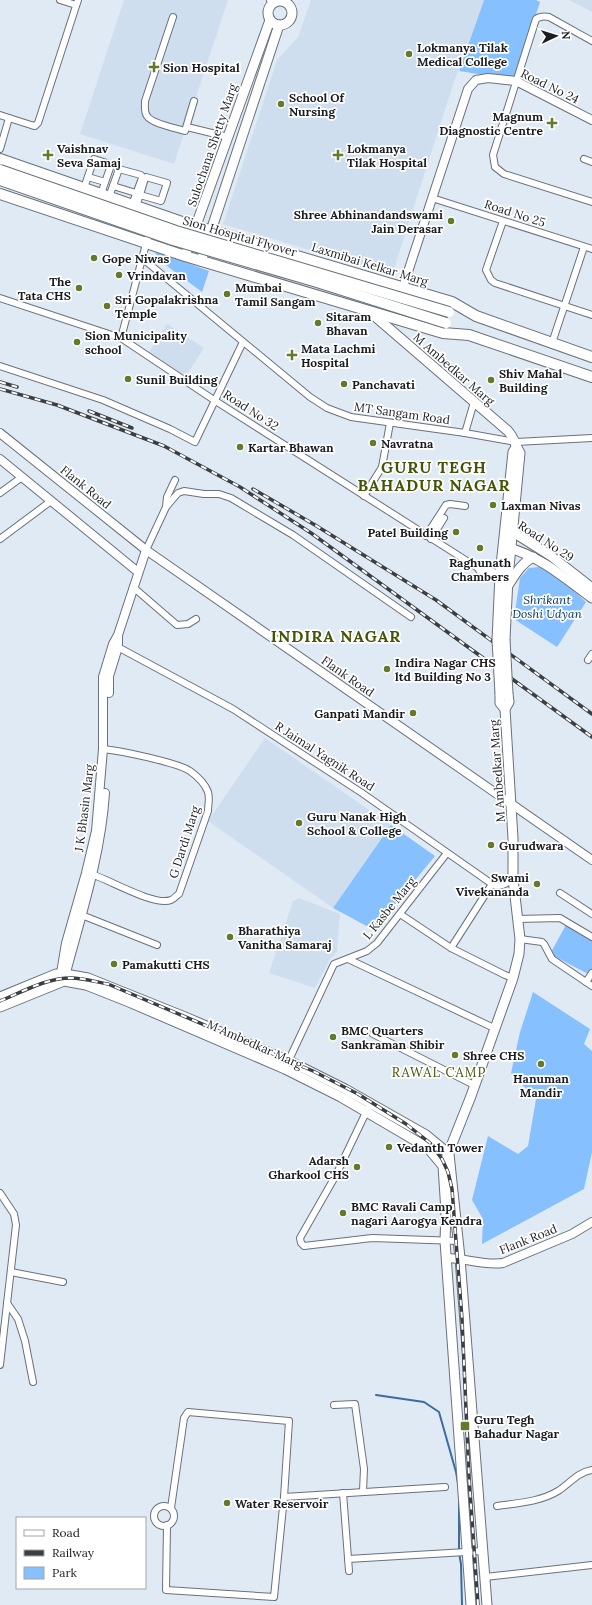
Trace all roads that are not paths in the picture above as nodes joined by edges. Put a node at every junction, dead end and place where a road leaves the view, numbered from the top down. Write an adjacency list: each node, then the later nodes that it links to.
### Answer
1 (60, 0): 3 (street)
2 (278, 1): 4 (main road, Sulochana Shetty Marg); 6 (main road, Sulochana Shetty Marg)
3 (77, 3): 12 (street)
4 (293, 3): 7 (main road, Sulochana Shetty Marg)
5 (173, 18): 14 (street)
6 (270, 20): 7 (main road); 15 (main road, Sulochana Shetty Marg)
7 (279, 26): 35 (main road)
8 (592, 41): 9 (street)
9 (516, 81): 13 (street, Road No 24); 29 (street, Road No 24); 30 (street)
10 (194, 101): 14 (street)
11 (0, 115): 12 (street)
12 (9, 118): 16 (street)
13 (592, 120)
14 (187, 127): 15 (street)
15 (228, 137): 34 (main road, Sulochana Shetty Marg)
16 (0, 149)
17 (0, 159): 25 (highway, Laxmibai Kelkar Marg)
18 (584, 159): 19 (street)
19 (592, 162)
20 (0, 170): 47 (highway, Sion Hospital Flyover, bridge)
21 (88, 177): 23 (street); 23 (street); 25 (street)
22 (0, 180): 48 (highway, Sion Hospital Flyover, bridge)
23 (106, 182): 28 (street)
24 (113, 186): 27 (street); 27 (street); 28 (street)
25 (84, 188): 28 (highway, Laxmibai Kelkar Marg)
26 (0, 194): 36 (highway)
27 (138, 194): 27 (street); 31 (street)
28 (105, 196): 31 (highway, Laxmibai Kelkar Marg)
29 (432, 198): 33 (street, Road No 25); 42 (street, Road No 24)
30 (592, 202)
31 (134, 206): 32 (highway, Laxmibai Kelkar Marg)
32 (154, 213): 34 (highway, Laxmibai Kelkar Marg); 36 (street)
33 (503, 221): 37 (street, Road No 25); 44 (street)
34 (197, 226): 35 (highway, Laxmibai Kelkar Marg); 39 (main road, Sulochana Shetty Marg)
35 (211, 230): 41 (main road); 42 (highway, Laxmibai Kelkar Marg)
36 (146, 243): 39 (highway); 40 (street)
37 (584, 247): 38 (street, Road No 25); 44 (street)
38 (592, 250)
39 (185, 256): 41 (highway)
40 (142, 258): 49 (street); 50 (street, MT Sangam Road)
41 (201, 261): 45 (highway)
42 (403, 287): 47 (highway, Laxmibai Kelkar Marg)
43 (0, 298): 49 (street, Road No 32)
44 (565, 306): 46 (street); 51 (street)
45 (370, 312): 48 (highway); 56 (main road, M Ambedkar Marg)
46 (592, 315)
47 (476, 316): 51 (highway, Laxmibai Kelkar Marg)
48 (469, 335): 54 (highway)
49 (120, 338): 55 (street, Road No 32)
50 (243, 342): 55 (street); 57 (street, MT Sangam Road)
51 (552, 343): 52 (highway, Laxmibai Kelkar Marg)
52 (592, 357)
53 (0, 366): 55 (street)
54 (592, 377)
55 (214, 400): 66 (street, Road No 32)
56 (474, 402): 59 (street); 61 (main road, M Ambedkar Marg)
57 (390, 423): 59 (street, MT Sangam Road); 66 (street)
58 (0, 433): 76 (street, Flank Road)
59 (465, 433): 61 (street, MT Sangam Road)
60 (592, 438): 61 (street, MT Sangam Road)
61 (516, 445): 72 (main road, M Ambedkar Marg)
62 (0, 459): 63 (street)
63 (22, 477): 65 (street); 67 (street)
64 (175, 480): 69 (street)
65 (0, 493)
66 (364, 496): 73 (street, Road No 32)
67 (51, 501): 74 (street); 78 (street)
68 (465, 506): 73 (street)
69 (166, 508): 76 (street); 82 (street)
70 (437, 513): 73 (street)
71 (444, 518): 73 (street)
72 (509, 530): 75 (main road, M Ambedkar Marg); 81 (main road, Road No 29)
73 (427, 537): 79 (street, Road No 32)
74 (0, 539)
75 (508, 548): 77 (main road); 79 (main road, M Ambedkar Marg)
76 (146, 550): 78 (street, J K Bhasin Marg); 88 (street, Flank Road)
77 (533, 557): 79 (main road); 81 (main road)
78 (138, 572): 80 (street, J K Bhasin Marg)
79 (504, 580): 88 (main road, M Ambedkar Marg, bridge)
80 (133, 587): 83 (street); 84 (street, J K Bhasin Marg)
81 (591, 593)
82 (411, 617)
83 (196, 619)
84 (115, 646): 87 (street, J K Bhasin Marg); 89 (street, R Jaimal Yagnik Road)
85 (592, 654): 86 (street)
86 (588, 660)
87 (105, 749): 91 (street, J K Bhasin Marg); 91 (street, G Dardi Marg)
88 (510, 802): 90 (street, Flank Road); 92 (main road, M Ambedkar Marg)
89 (447, 853): 93 (street, R Jaimal Yagnik Road); 96 (street, L Kasbe Marg)
90 (592, 860)
91 (89, 874): 95 (street, J K Bhasin Marg)
92 (513, 879): 93 (street); 98 (main road, M Ambedkar Marg)
93 (492, 884): 102 (street)
94 (560, 893): 97 (street)
95 (78, 914): 101 (street); 105 (street, J K Bhasin Marg)
96 (400, 914): 102 (street); 103 (street, L Kasbe Marg)
97 (592, 914)
98 (518, 919): 99 (street); 100 (main road, M Ambedkar Marg)
99 (592, 937)
100 (520, 939): 106 (main road, M Ambedkar Marg); 107 (street)
101 (157, 945)
102 (451, 948): 106 (street)
103 (348, 959): 111 (street); 113 (street, L Kasbe Marg)
104 (592, 973): 107 (street)
105 (62, 978): 109 (main road); 110 (main road); 113 (main road, M Ambedkar Marg)
106 (513, 978): 111 (main road, M Ambedkar Marg)
107 (586, 982): 108 (street)
108 (592, 986)
109 (0, 998)
110 (0, 1007)
111 (494, 1028): 114 (main road, M Ambedkar Marg)
112 (373, 1034): 114 (street)
113 (287, 1065): 115 (main road, M Ambedkar Marg)
114 (474, 1085): 116 (main road, M Ambedkar Marg)
115 (368, 1108): 116 (main road); 117 (main road, M Ambedkar Marg); 120 (street)
116 (449, 1154): 117 (main road, M Ambedkar Marg); 121 (main road)
117 (443, 1166): 120 (main road)
118 (0, 1194): 124 (street)
119 (592, 1222): 123 (street, Flank Road)
120 (445, 1240): 121 (street); 122 (main road)
121 (458, 1241): 123 (main road)
122 (446, 1258): 123 (street, Flank Road); 130 (main road)
123 (460, 1258): 128 (main road)
124 (11, 1272): 125 (street); 126 (street)
125 (63, 1282)
126 (7, 1303): 127 (street); 129 (street)
127 (0, 1365)
128 (469, 1381): 130 (main road); 140 (main road)
129 (33, 1382)
130 (455, 1382): 141 (main road)
131 (334, 1405): 134 (street)
132 (592, 1470): 137 (street)
133 (445, 1487): 134 (street)
134 (363, 1491): 135 (street)
135 (343, 1493): 136 (street); 142 (street)
136 (284, 1497): 138 (street); 139 (street)
137 (497, 1506)
138 (171, 1508): 139 (street); 139 (street)
139 (168, 1525)
140 (482, 1551): 141 (street); 145 (main road)
141 (465, 1552): 142 (street); 146 (main road)
142 (348, 1559): 144 (street)
143 (592, 1565): 145 (street)
144 (349, 1572)
145 (485, 1577): 147 (main road)
146 (471, 1605)
147 (487, 1605)

